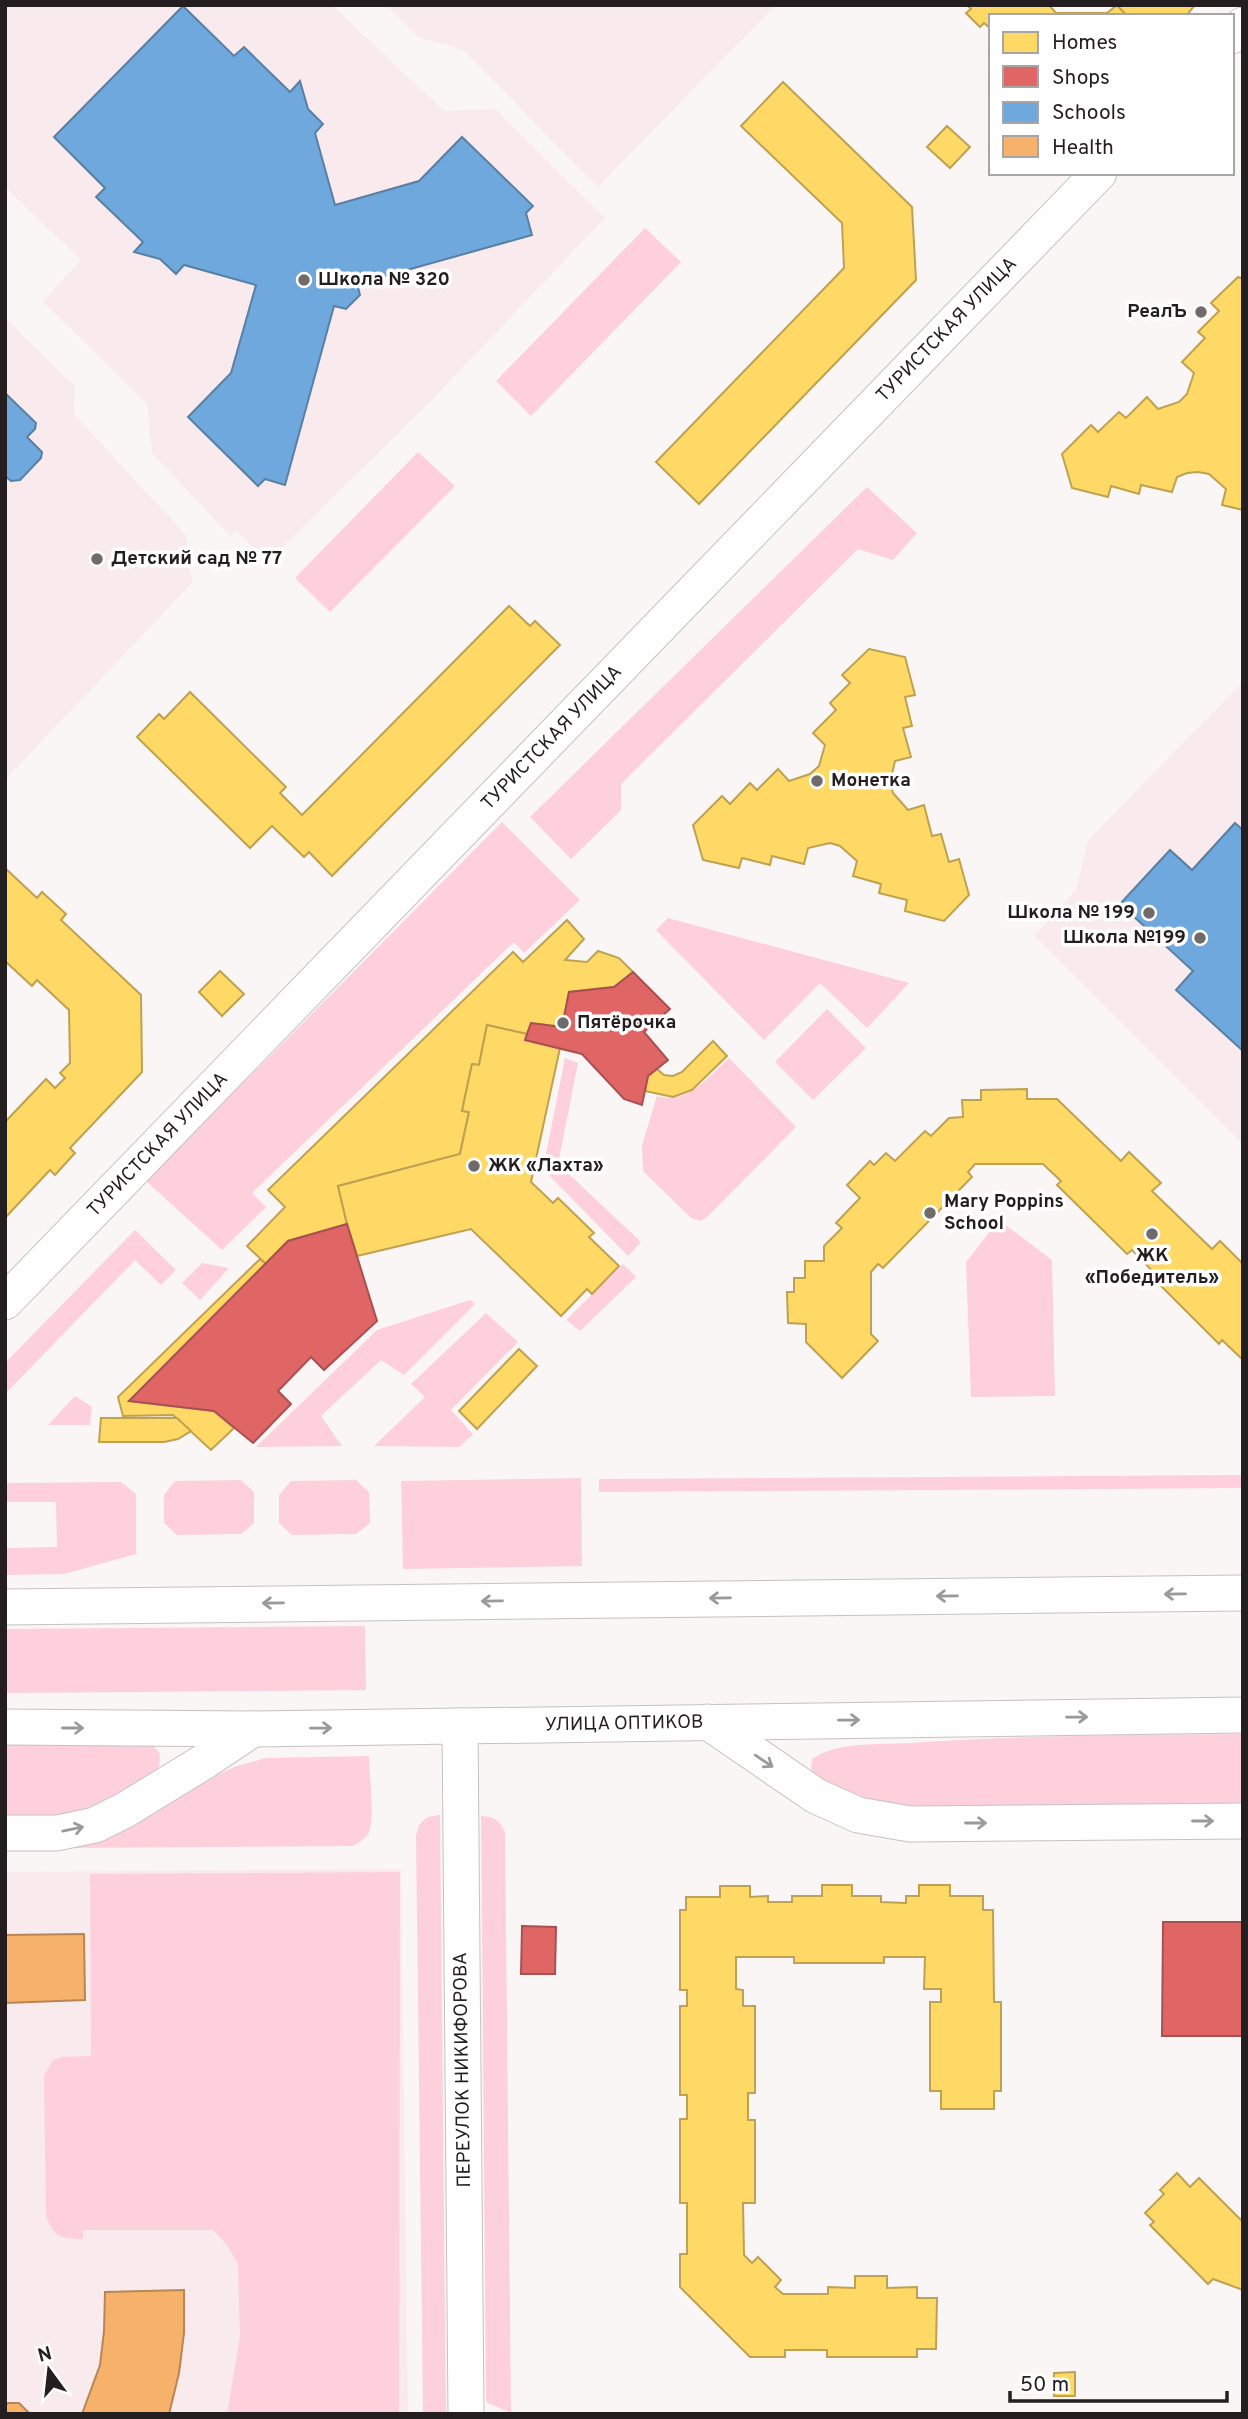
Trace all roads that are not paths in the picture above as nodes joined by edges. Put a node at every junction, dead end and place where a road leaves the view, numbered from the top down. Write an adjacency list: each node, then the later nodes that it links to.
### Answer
1 (1097, 175): 2 (street, ТУРИСТСКАЯ УЛИЦА)
2 (5, 1302)
3 (1243, 1593): 4 (street, one-way to 4)
4 (5, 1607)
5 (1243, 1715): 6 (street, УЛИЦА ОПТИКОВ, one-way to 5)
6 (708, 1723): 7 (street, УЛИЦА ОПТИКОВ); 10 (street, one-way to 10)
7 (460, 1726): 9 (street, УЛИЦА ОПТИКОВ, one-way to 7); 12 (street, ПЕРЕУЛОК НИКИФОРОВА)
8 (5, 1727): 9 (street, УЛИЦА ОПТИКОВ, one-way to 9)
9 (253, 1728): 11 (street, one-way to 9)
10 (1243, 1821)
11 (5, 1833)
12 (466, 2414)

